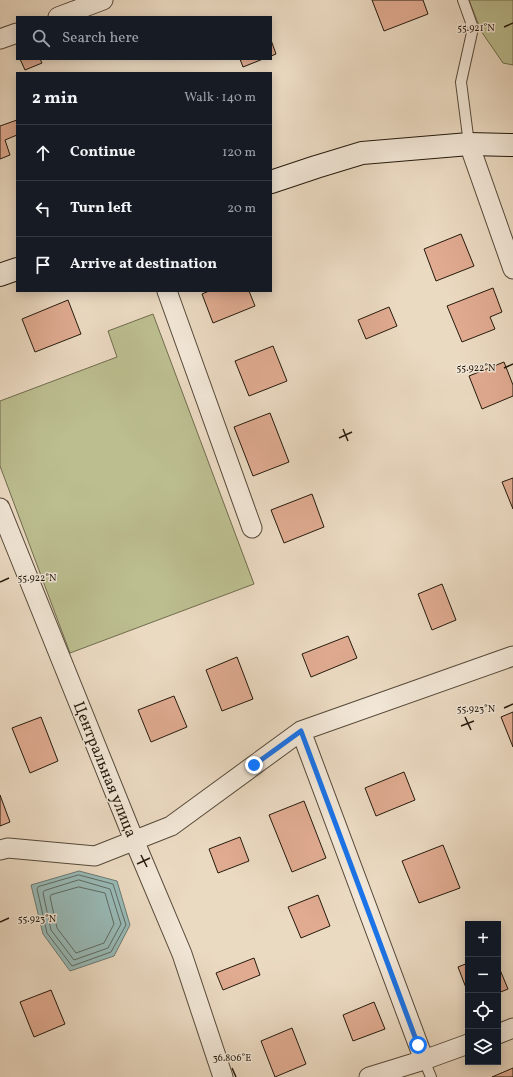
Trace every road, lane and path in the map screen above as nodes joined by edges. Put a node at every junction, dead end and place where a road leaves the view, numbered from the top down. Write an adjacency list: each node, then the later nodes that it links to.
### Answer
1 (103, 0): 3 (street)
2 (463, 0): 6 (lane)
3 (61, 16)
4 (16, 33): 5 (street)
5 (0, 40)
6 (469, 144): 7 (main road); 8 (main road); 10 (street)
7 (513, 144)
8 (272, 182)
9 (16, 269): 11 (main road)
10 (513, 269)
11 (0, 275)
12 (166, 292): 14 (street)
13 (0, 508): 17 (street, Центральная улица)
14 (252, 528)
15 (513, 656): 16 (street)
16 (301, 731): 17 (street); 22 (street)
17 (134, 840): 18 (street); 23 (street, Центральная улица)
18 (0, 850)
19 (513, 1028): 20 (street)
20 (501, 1033)
21 (465, 1046): 22 (street)
22 (427, 1069): 24 (street)
23 (223, 1077)
24 (368, 1077)

